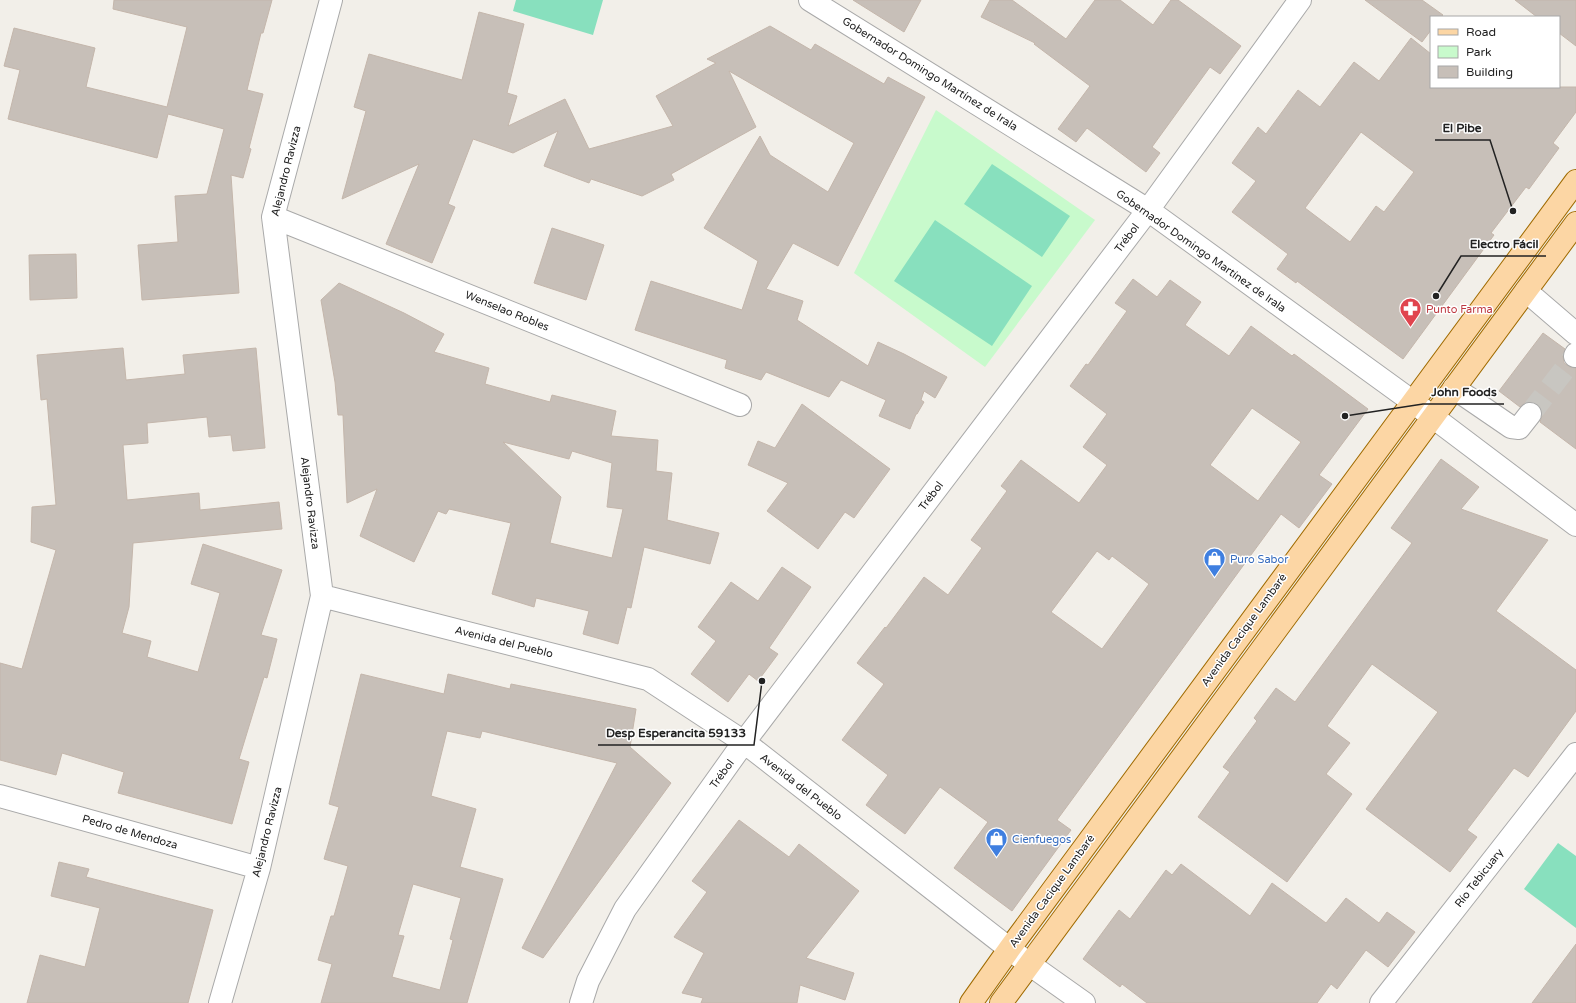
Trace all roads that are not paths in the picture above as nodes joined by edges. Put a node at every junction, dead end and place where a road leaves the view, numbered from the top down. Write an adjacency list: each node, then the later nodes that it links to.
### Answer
1 (331, 0): 6 (street, Alejandro Ravizza)
2 (810, 0): 5 (street, Gobernador Domingo Martínez de Irala)
3 (1300, 0): 5 (street, Trébol)
4 (1576, 181): 8 (main road, Avenida Cacique Lambaré)
5 (1148, 210): 13 (street, Gobernador Domingo Martínez de Irala); 19 (street, Trébol)
6 (273, 217): 14 (street, Wenselao Robles); 18 (street, Alejandro Ravizza)
7 (1576, 223): 9 (main road)
8 (1531, 241): 9 (main road); 13 (main road, Avenida Cacique Lambaré)
9 (1552, 256): 10 (main road)
10 (1526, 290): 11 (street); 12 (main road)
11 (1576, 334)
12 (1454, 388): 15 (street); 16 (main road)
13 (1413, 402): 16 (street, Gobernador Domingo Martínez de Irala); 23 (main road, Avenida Cacique Lambaré)
14 (740, 405)
15 (1530, 414)
16 (1432, 418): 17 (street, Gobernador Domingo Martínez de Irala); 24 (main road)
17 (1576, 524)
18 (322, 596): 19 (street, Avenida del Pueblo); 22 (street, Alejandro Ravizza)
19 (744, 742): 23 (street, Avenida del Pueblo); 26 (street, Trébol)
20 (1576, 754): 30 (street, Río Tebicuary)
21 (0, 796): 22 (street, Pedro de Mendoza)
22 (259, 868): 25 (street, Alejandro Ravizza)
23 (1010, 948): 24 (street, Avenida del Pueblo); 27 (main road, Avenida Cacique Lambaré)
24 (1030, 964): 28 (main road); 29 (street, Avenida del Pueblo)
25 (220, 1003)
26 (581, 1003)
27 (971, 1003)
28 (1001, 1003)
29 (1084, 1003)
30 (1381, 1003)

